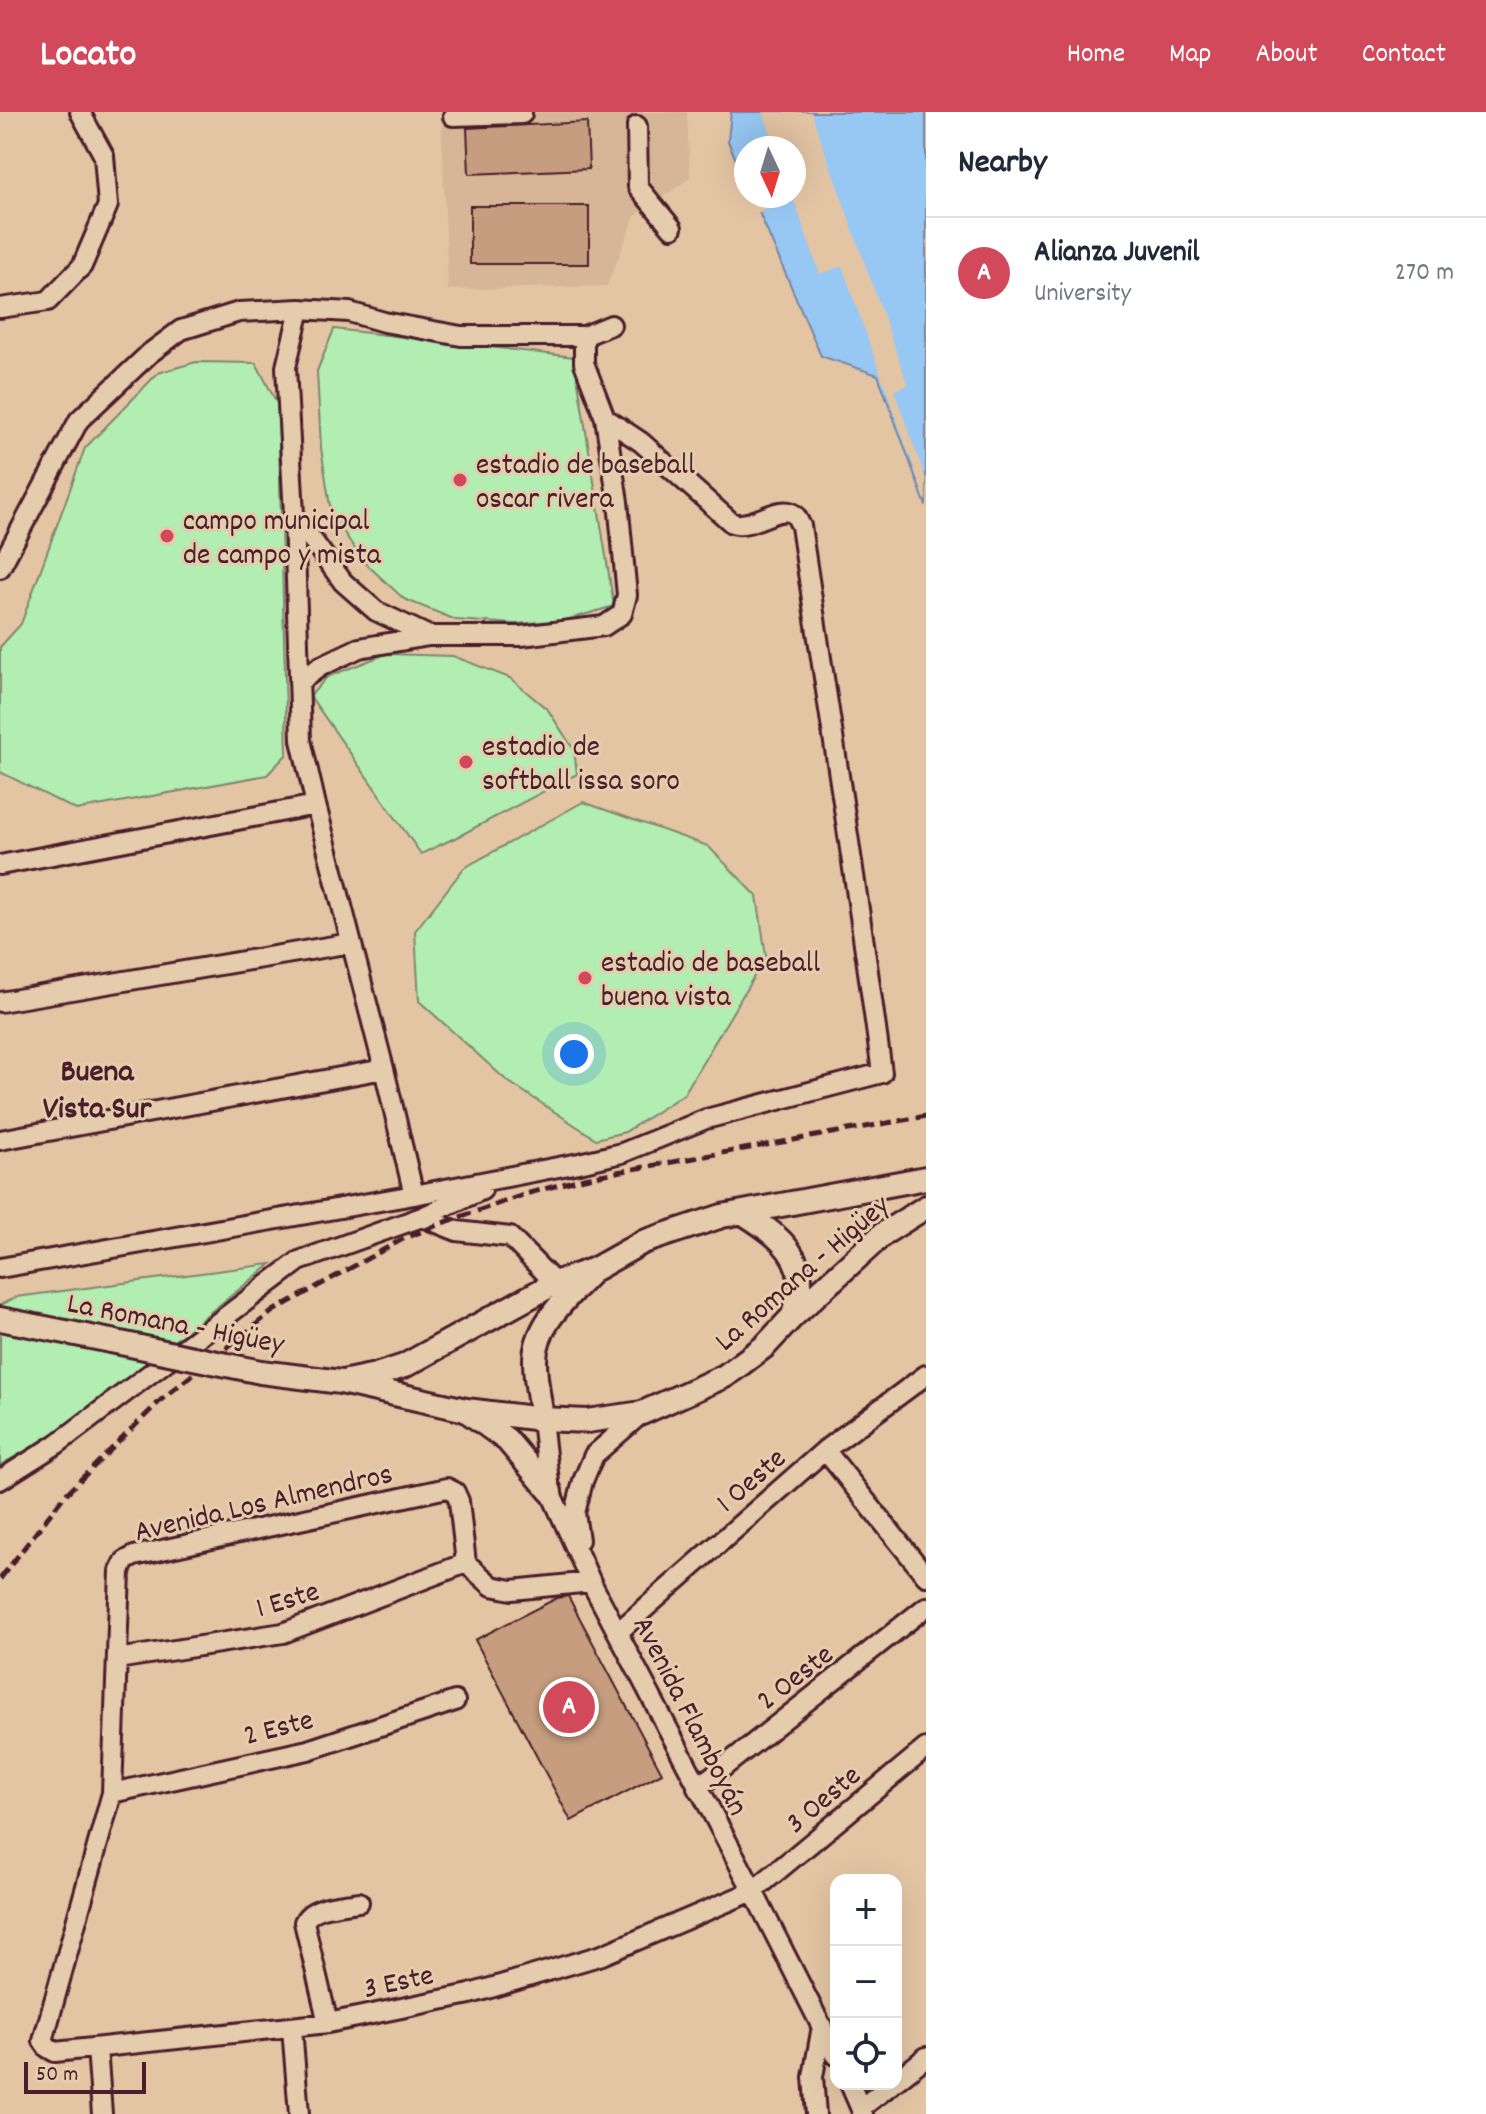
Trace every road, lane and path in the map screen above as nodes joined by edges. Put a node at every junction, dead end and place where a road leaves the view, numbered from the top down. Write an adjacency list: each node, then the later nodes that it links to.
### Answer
1 (80, 112): 6 (street)
2 (522, 112): 3 (street)
3 (453, 116)
4 (637, 126): 5 (street)
5 (672, 228)
6 (0, 308)
7 (300, 309): 9 (street); 11 (street); 12 (street)
8 (611, 325): 9 (street)
9 (584, 336): 10 (street)
10 (605, 418): 13 (street); 21 (street)
11 (294, 515): 13 (street); 14 (street)
12 (0, 568)
13 (429, 636): 14 (street)
14 (299, 682): 15 (street)
15 (316, 805): 16 (street); 17 (street)
16 (0, 865)
17 (351, 943): 18 (street); 19 (street)
18 (0, 1002)
19 (384, 1069): 20 (street); 23 (street)
20 (0, 1140)
21 (506, 1178): 23 (street); 26 (street)
22 (926, 1178): 25 (main road, La Romana - Higüey)
23 (414, 1195): 27 (street)
24 (926, 1207): 30 (main road, La Romana - Higüey)
25 (743, 1213): 28 (main road, La Romana - Higüey); 30 (main road)
26 (422, 1217): 29 (street); 38 (street)
27 (0, 1268)
28 (595, 1269): 29 (main road, La Romana - Higüey); 36 (main road)
29 (555, 1283): 33 (main road, La Romana - Higüey)
30 (793, 1316): 35 (main road, La Romana - Higüey)
31 (0, 1319): 33 (main road, La Romana - Higüey, bridge)
32 (926, 1375): 37 (street, 1 Oeste)
33 (341, 1382): 34 (main road, La Romana - Higüey)
34 (466, 1410): 36 (main road, La Romana - Higüey); 39 (main road)
35 (642, 1413): 36 (main road, La Romana - Higüey); 40 (street)
36 (542, 1419): 39 (street, Avenida Flamboyán)
37 (825, 1450): 42 (street); 45 (street, 1 Oeste)
38 (0, 1480)
39 (550, 1491): 40 (street, Avenida Flamboyán)
40 (583, 1562): 43 (street, Avenida Flamboyán)
41 (466, 1563): 43 (street); 46 (street, 1 Este); 46 (street, Avenida Los Almendros)
42 (926, 1576)
43 (591, 1582): 45 (street, Avenida Flamboyán)
44 (926, 1607): 49 (street, 2 Oeste)
45 (618, 1632): 49 (street, Avenida Flamboyán)
46 (117, 1659): 50 (street, Avenida Los Almendros)
47 (455, 1701): 50 (street, 2 Este)
48 (926, 1748): 51 (street, 3 Oeste)
49 (697, 1788): 51 (street, Avenida Flamboyán)
50 (112, 1793): 56 (street, Avenida Los Almendros)
51 (753, 1891): 53 (street, 3 Este); 54 (street, Avenida Flamboyán)
52 (359, 1902): 53 (street)
53 (328, 2023): 55 (street, 3 Este)
54 (822, 2026): 57 (street, Avenida Flamboyán); 66 (street)
55 (292, 2028): 58 (street, 3 Este); 65 (street)
56 (43, 2041): 58 (street, 3 Este)
57 (830, 2043)
58 (97, 2048): 64 (street)
59 (926, 2057): 60 (street)
60 (902, 2076)
61 (853, 2090): 63 (street)
62 (885, 2090): 63 (street)
63 (862, 2111)
64 (102, 2114)
65 (299, 2114)
66 (816, 2114)

